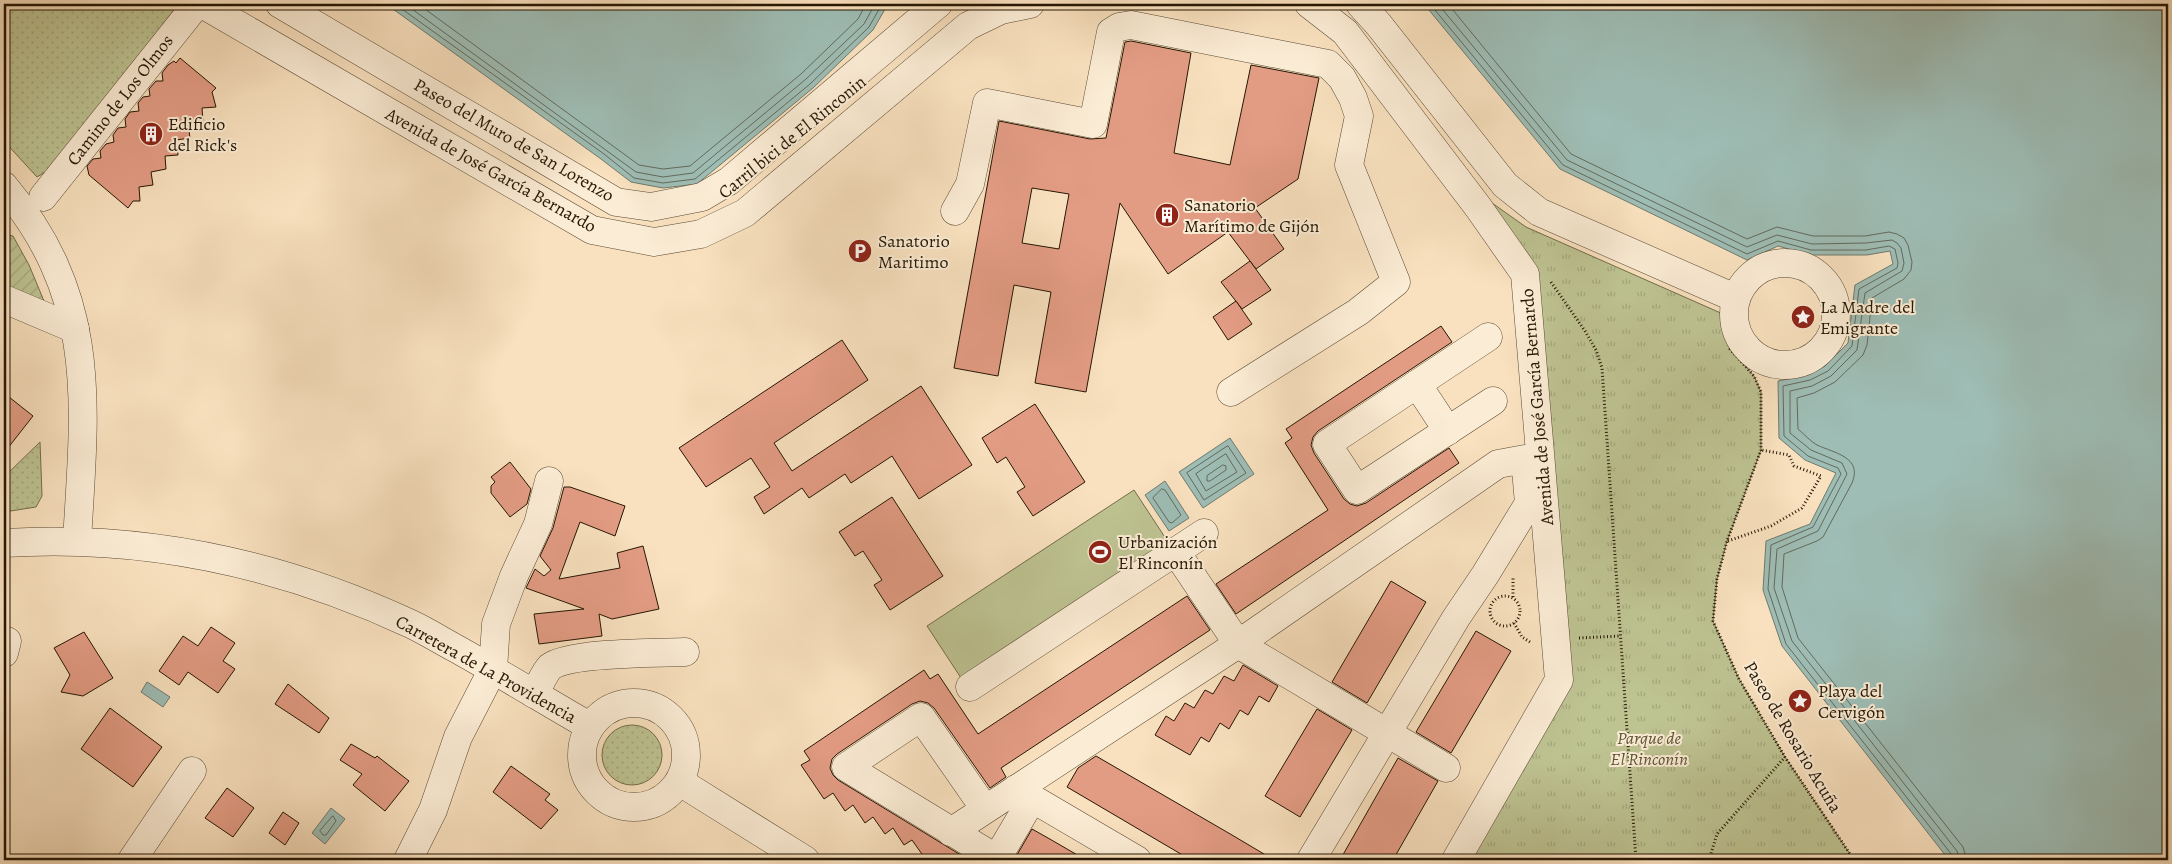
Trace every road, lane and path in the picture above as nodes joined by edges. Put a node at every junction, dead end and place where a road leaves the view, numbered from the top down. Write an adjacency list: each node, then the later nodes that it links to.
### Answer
1 (197, 4): 9 (street, Camino de Los Olmos)
2 (202, 4): 5 (street, Avenida de José García Bernardo)
3 (280, 4): 4 (street, Paseo del Muro de San Lorenzo)
4 (938, 4)
5 (1030, 4)
6 (1309, 4): 29 (street, Avenida de José García Bernardo)
7 (1360, 4): 13 (street)
8 (4, 186): 14 (street)
9 (43, 197)
10 (955, 211): 17 (street)
11 (1546, 278): 28 (path)
12 (4, 299): 14 (street)
13 (1729, 306): 20 (path, Paseo de Rosario Acuña)
14 (76, 329): 23 (street)
15 (1488, 337): 16 (street)
16 (1417, 384): 19 (street); 19 (street)
17 (1231, 392)
18 (1493, 401): 19 (street)
19 (1448, 431)
20 (1761, 450): 24 (path, Paseo de Rosario Acuña); 24 (path)
21 (549, 481): 32 (street)
22 (1204, 533): 26 (street)
23 (77, 541): 25 (street, Carretera de La Providencia); 32 (street, Carretera de La Providencia)
24 (1727, 541): 37 (path, Paseo de Rosario Acuña)
25 (4, 543)
26 (1176, 552): 30 (street); 33 (street)
27 (1490, 614): 27 (path)
28 (1620, 636): 29 (path); 51 (path)
29 (1557, 640): 50 (street, Avenida de José García Bernardo)
30 (1238, 644): 36 (street); 36 (street); 41 (street)
31 (685, 652): 34 (street)
32 (493, 669): 34 (street, Carretera de La Providencia); 46 (street)
33 (970, 687)
34 (534, 694): 35 (street, Carretera de La Providencia)
35 (589, 726): 40 (street); 40 (street)
36 (1387, 733): 38 (street); 49 (street)
37 (1785, 757): 52 (path); 53 (path, Paseo de Rosario Acuña)
38 (1446, 768)
39 (192, 771): 45 (street)
40 (680, 782): 47 (street)
41 (1024, 794): 42 (street); 44 (street); 48 (street)
42 (986, 810): 43 (street); 43 (street)
43 (951, 832): 44 (street)
44 (996, 859)
45 (132, 860)
46 (408, 860)
47 (805, 860)
48 (1137, 860)
49 (1310, 860)
50 (1456, 860)
51 (1636, 860)
52 (1709, 860)
53 (1854, 860)

